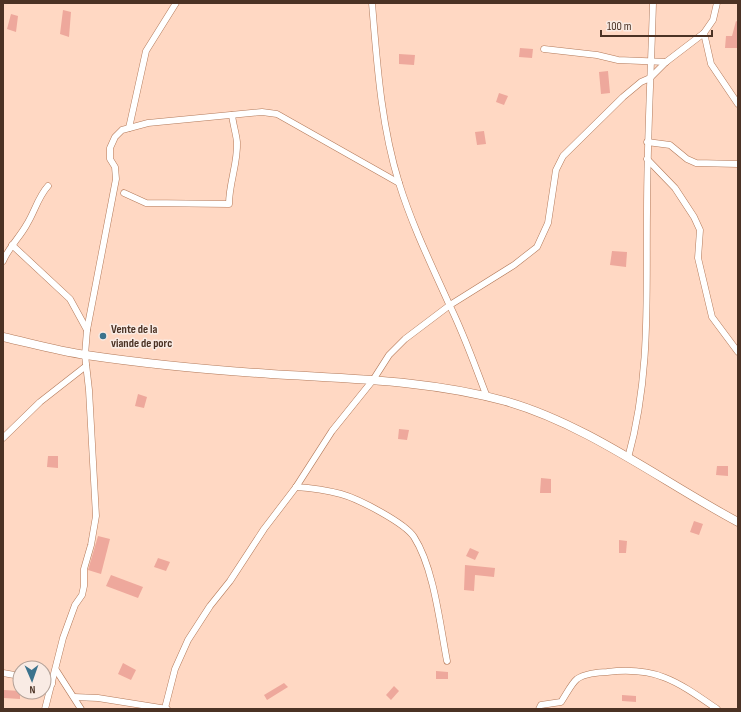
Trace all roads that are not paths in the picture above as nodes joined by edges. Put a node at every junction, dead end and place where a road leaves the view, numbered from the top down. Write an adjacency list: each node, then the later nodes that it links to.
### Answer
1 (176, 3): 12 (street)
2 (372, 3): 16 (street)
3 (653, 3): 7 (street)
4 (716, 3): 5 (street)
5 (704, 33): 8 (street); 10 (street)
6 (544, 49): 7 (street)
7 (651, 62): 8 (street); 9 (street)
8 (666, 62): 9 (street)
9 (650, 78): 13 (street); 21 (street)
10 (738, 104)
11 (232, 115): 12 (street); 16 (street); 18 (street)
12 (129, 128): 22 (street)
13 (647, 142): 14 (street); 15 (street)
14 (647, 159): 24 (street); 30 (street)
15 (738, 164)
16 (399, 183): 21 (street)
17 (48, 186): 19 (street)
18 (124, 193)
19 (12, 245): 20 (street); 22 (street)
20 (3, 260)
21 (450, 305): 27 (street); 28 (street)
22 (87, 330): 25 (street)
23 (3, 336): 25 (main road)
24 (738, 352)
25 (85, 355): 26 (street); 27 (main road)
26 (86, 366): 29 (street); 34 (street)
27 (373, 380): 28 (main road); 31 (street)
28 (488, 397): 30 (main road)
29 (3, 438)
30 (628, 458): 32 (main road)
31 (296, 487): 33 (street); 37 (street)
32 (738, 522)
33 (447, 660)
34 (56, 670): 35 (street); 36 (street)
35 (52, 684)
36 (74, 697): 37 (street); 38 (street)
37 (167, 708)
38 (81, 709)
39 (539, 709): 40 (street)
40 (717, 709)

